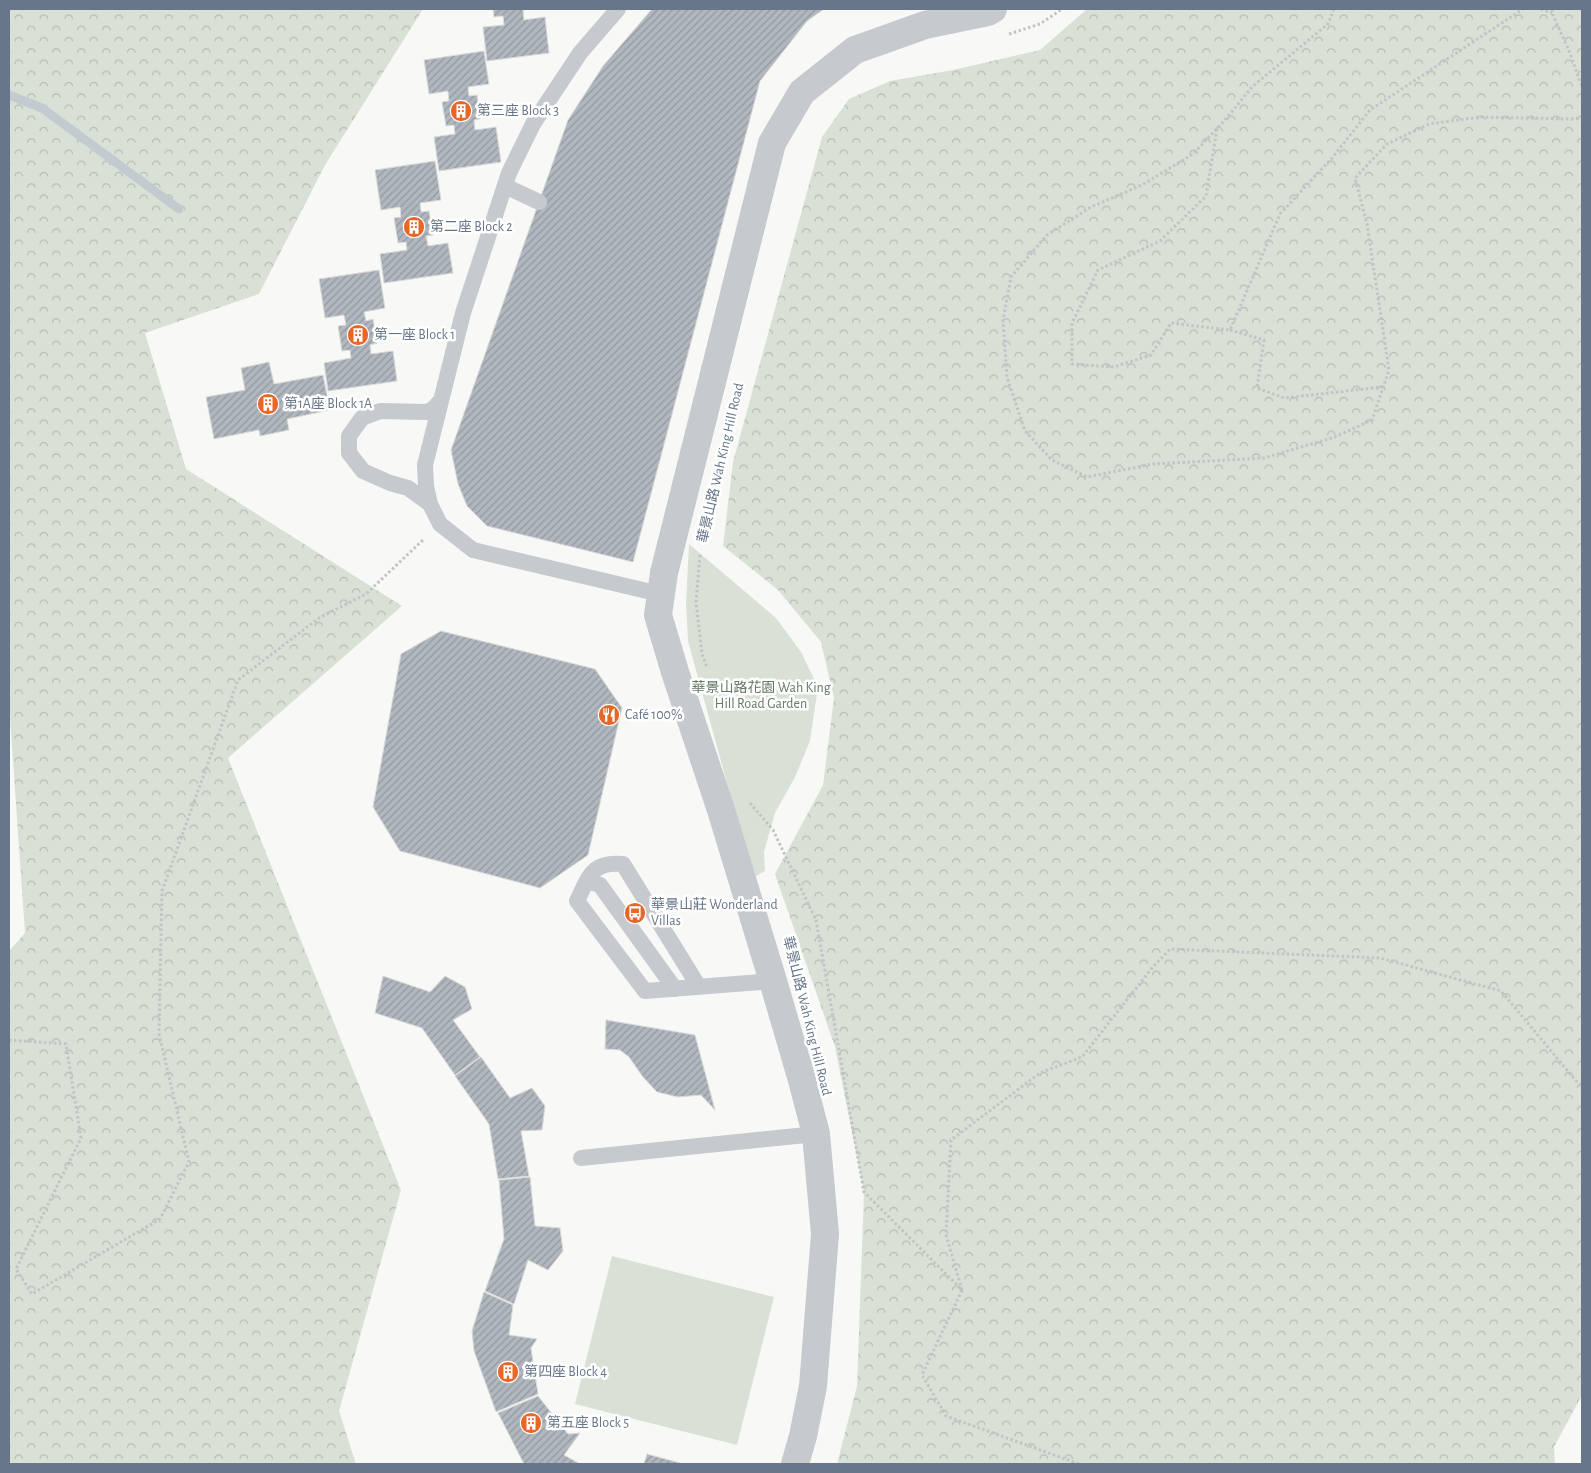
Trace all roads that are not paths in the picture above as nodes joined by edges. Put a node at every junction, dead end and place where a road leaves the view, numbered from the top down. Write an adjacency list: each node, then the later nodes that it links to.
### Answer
1 (618, 9): 3 (lane)
2 (990, 10): 7 (street, 華景山路 Wah King Hill Road)
3 (505, 186): 4 (lane); 5 (lane)
4 (539, 202)
5 (441, 400): 6 (lane); 6 (lane)
6 (430, 504): 7 (lane)
7 (660, 594): 9 (street, 華景山路 Wah King Hill Road)
8 (587, 881): 10 (lane); 11 (lane); 11 (lane)
9 (773, 980): 10 (lane); 12 (street, 華景山路 Wah King Hill Road)
10 (699, 987): 11 (lane)
11 (675, 989)
12 (816, 1134): 13 (lane); 14 (street, 華景山路 Wah King Hill Road)
13 (582, 1158)
14 (795, 1464)

